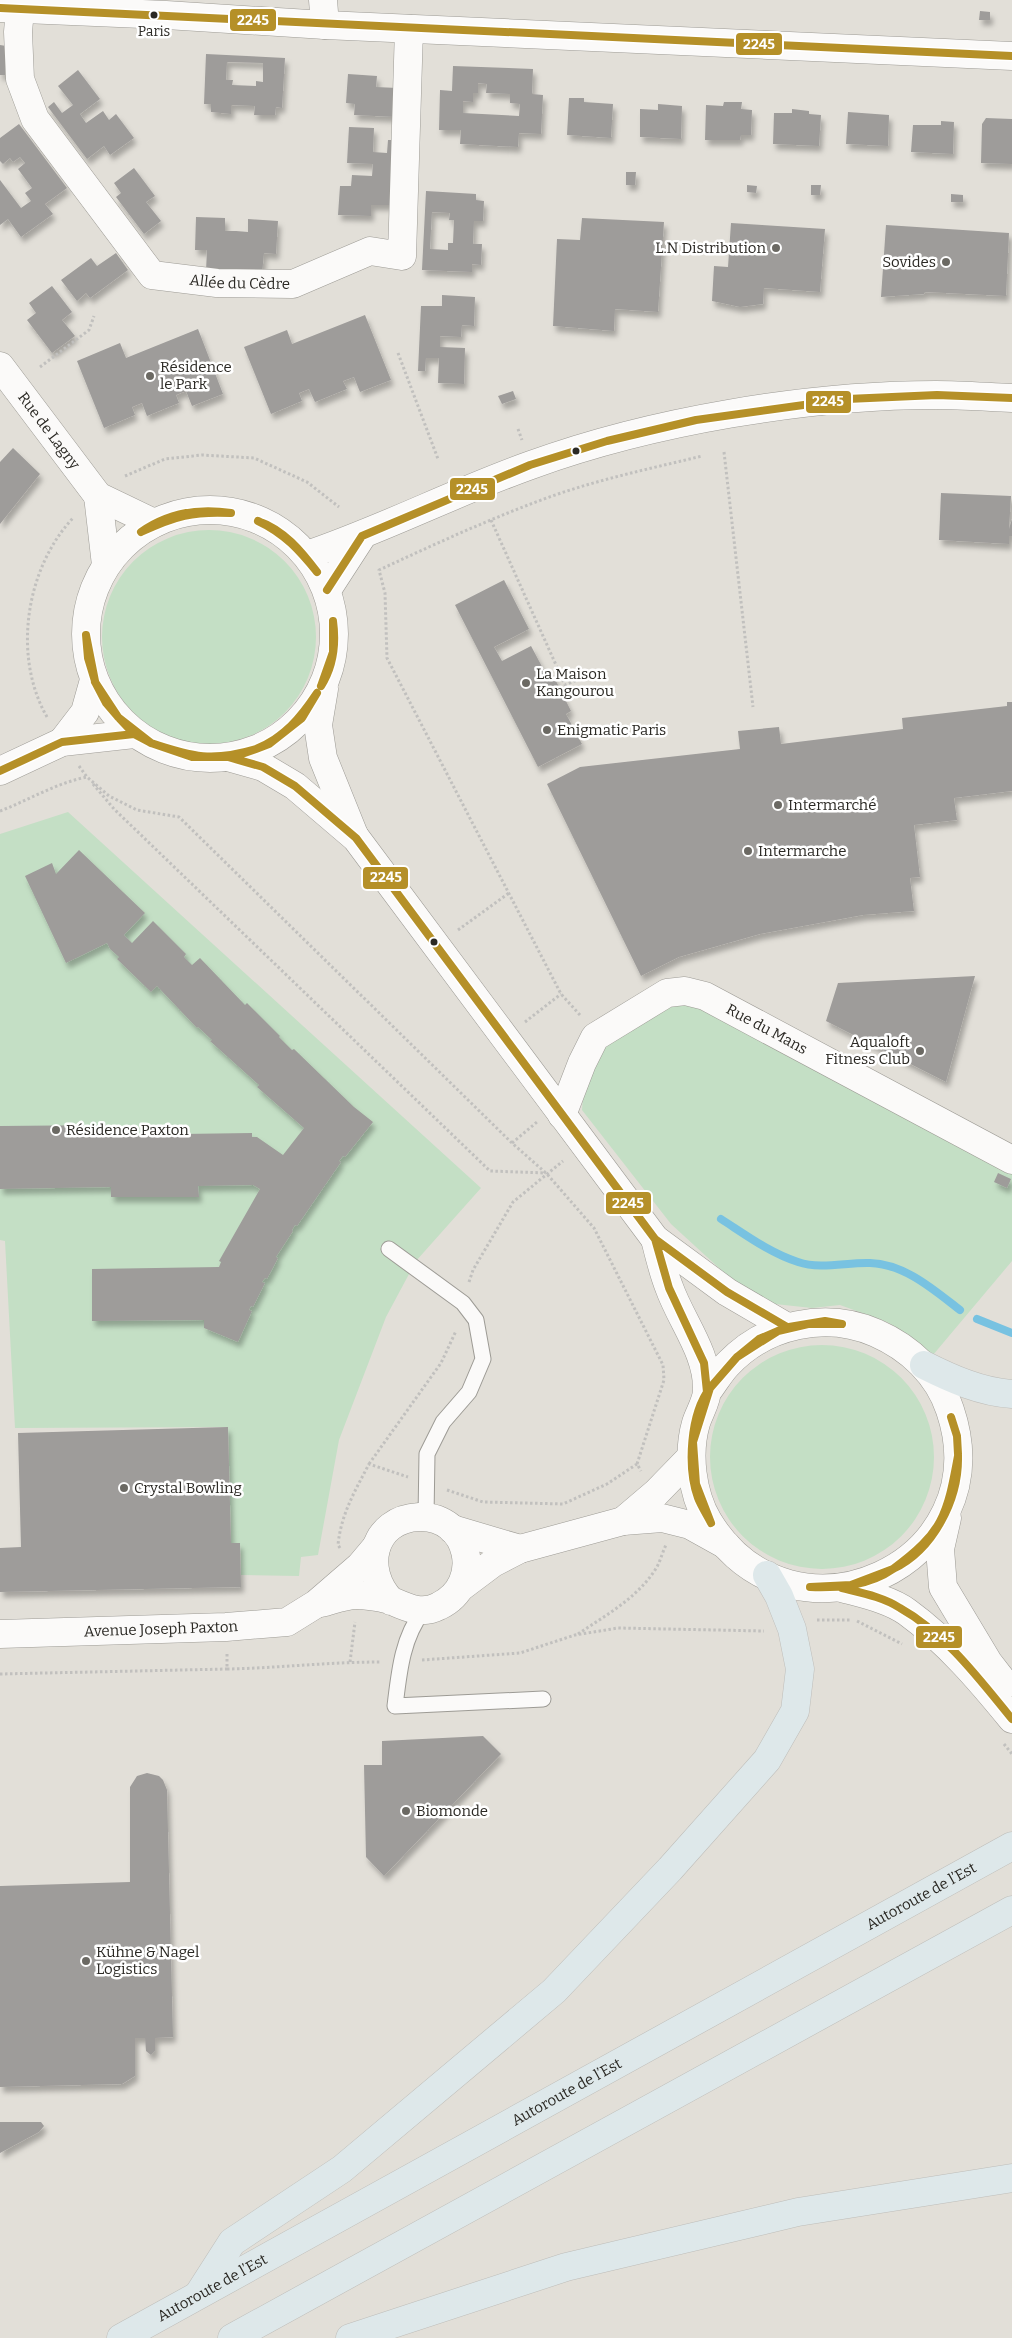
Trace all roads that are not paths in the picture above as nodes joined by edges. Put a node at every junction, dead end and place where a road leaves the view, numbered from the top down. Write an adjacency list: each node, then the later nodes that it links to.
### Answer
1 (119, 7): 2 (street); 3 (street)
2 (10, 8): 4 (street, Allée du Cèdre)
3 (324, 13): 4 (street)
4 (409, 29): 5 (street)
5 (1012, 56)
6 (0, 366): 8 (street, Rue de Lagny)
7 (1012, 398): 10 (street)
8 (98, 496): 9 (street, Rue de Lagny); 12 (street)
9 (154, 523): 11 (street); 12 (street)
10 (362, 536): 11 (street); 13 (street)
11 (307, 555): 13 (street)
12 (106, 565): 15 (street)
13 (327, 590): 14 (street)
14 (326, 679): 18 (street); 20 (street)
15 (94, 680): 16 (street); 17 (street)
16 (134, 734): 17 (street); 18 (street)
17 (62, 742): 19 (street)
18 (228, 757): 20 (street)
19 (0, 771)
20 (356, 838): 21 (street)
21 (562, 1116): 22 (street, Rue du Mans); 23 (street)
22 (1012, 1160)
23 (655, 1239): 25 (street); 27 (street)
24 (389, 1250): 32 (lane)
25 (787, 1327): 26 (street); 27 (street)
26 (924, 1365): 28 (highway); 30 (street)
27 (708, 1392): 29 (street)
28 (1012, 1394)
29 (691, 1457): 31 (street); 34 (street)
30 (950, 1504): 39 (street); 44 (street)
31 (659, 1505): 34 (street); 36 (street)
32 (426, 1517): 33 (street); 35 (street)
33 (452, 1529): 36 (street); 38 (street)
34 (726, 1545): 37 (street)
35 (376, 1547): 40 (street); 41 (street, Avenue Joseph Paxton)
36 (520, 1549): 38 (street)
37 (767, 1575): 39 (street); 50 (highway)
38 (461, 1587): 42 (street)
39 (842, 1588): 46 (street)
40 (391, 1601): 41 (street, Avenue Joseph Paxton); 42 (street)
41 (316, 1604): 43 (street, Avenue Joseph Paxton)
42 (423, 1611): 45 (lane)
43 (0, 1634)
44 (1012, 1693)
45 (543, 1699)
46 (1006, 1730)
47 (1012, 1846): 50 (highway, Autoroute de l’Est)
48 (1012, 1910): 52 (highway)
49 (1012, 2178): 53 (highway)
50 (198, 2295): 51 (highway, Autoroute de l’Est)
51 (120, 2338)
52 (232, 2338)
53 (350, 2338)

